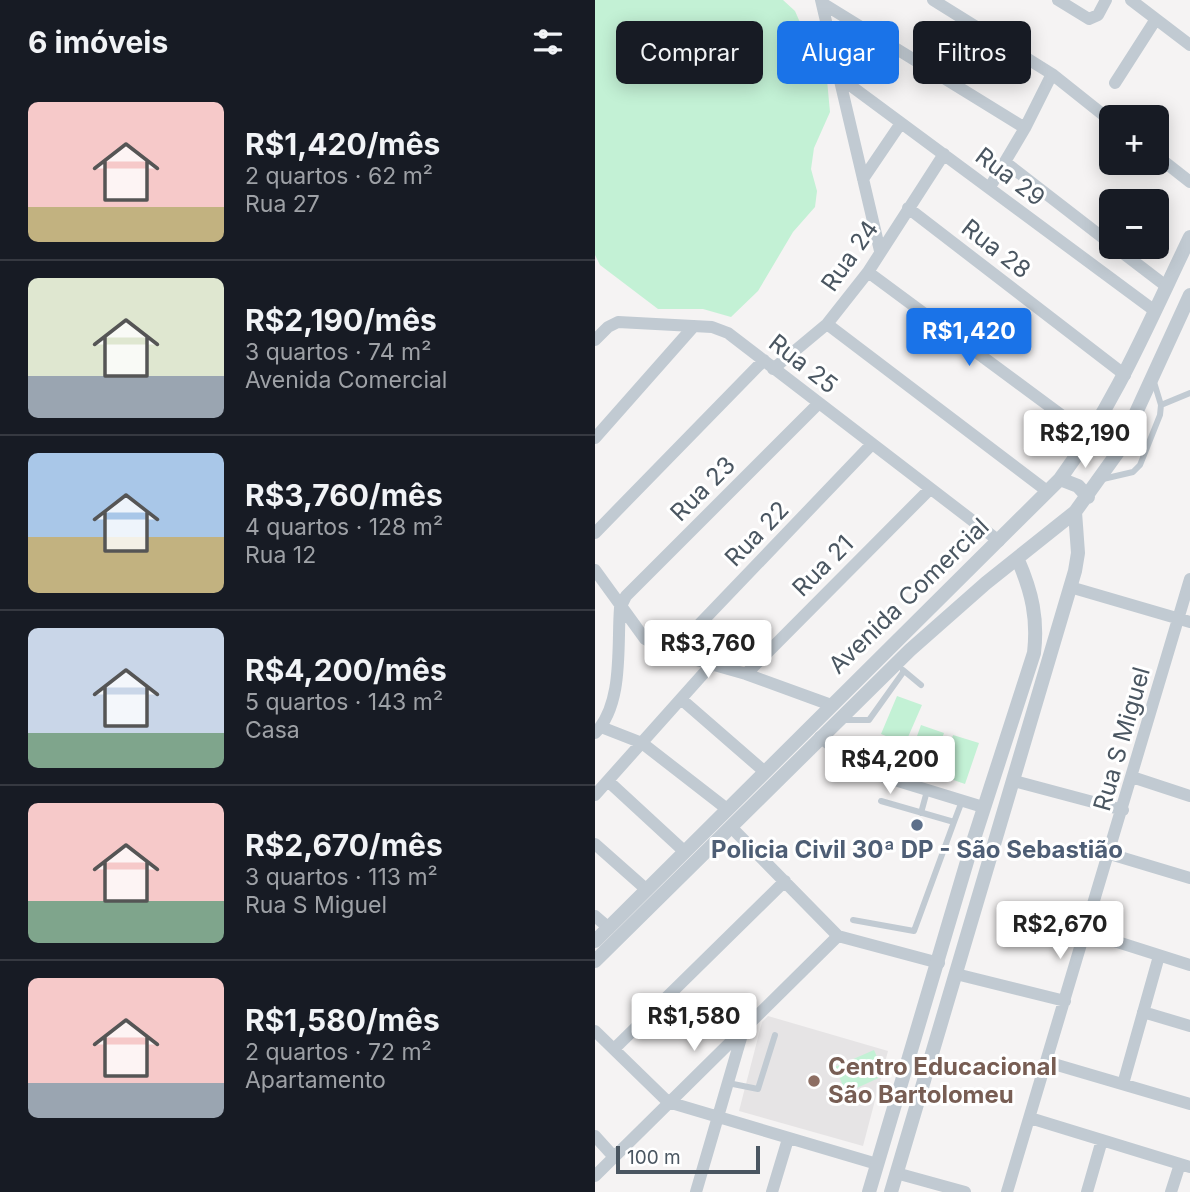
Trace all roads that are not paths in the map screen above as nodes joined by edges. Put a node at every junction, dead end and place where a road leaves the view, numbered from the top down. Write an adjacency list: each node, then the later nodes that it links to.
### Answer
1 (933, 0): 9 (street)
2 (1058, 0): 3 (street)
3 (1107, 0)
4 (1131, 0): 6 (street)
5 (822, 1): 7 (street); 15 (street)
6 (1156, 19): 8 (street); 10 (street)
7 (826, 21)
8 (1190, 45)
9 (1052, 74): 13 (street); 15 (street)
10 (1115, 83)
11 (841, 84): 19 (street)
12 (849, 84): 14 (street, Rua 29)
13 (1099, 111)
14 (901, 122): 16 (street, Rua 29); 19 (street)
15 (1025, 128): 17 (street)
16 (944, 153): 21 (street, Rua 29); 22 (street, Rua 24)
17 (1005, 162): 21 (street); 23 (street)
18 (1169, 165): 20 (street)
19 (863, 179): 25 (street)
20 (1190, 182)
21 (990, 187): 30 (street, Rua 29)
22 (908, 208): 25 (street, Rua 24); 35 (street, Rua 28)
23 (1099, 234)
24 (1190, 237): 28 (street, Avenida Comercial)
25 (880, 251): 27 (street, Rua 24)
26 (1131, 259): 28 (street)
27 (868, 272): 31 (street, Rua 24); 40 (street)
28 (1166, 286): 30 (street, Avenida Comercial)
29 (1190, 295): 36 (street, Avenida Comercial)
30 (1155, 311): 35 (street, Avenida Comercial)
31 (827, 324): 34 (street, Rua 24); 46 (street)
32 (694, 326): 33 (street, Rua 25); 34 (street, Rua 25); 41 (street)
33 (595, 340)
34 (769, 364): 38 (street, Rua 25); 49 (street, Rua 24)
35 (1125, 375): 40 (street, Avenida Comercial)
36 (1153, 376): 39 (lane); 44 (street, Avenida Comercial)
37 (1190, 393): 39 (lane)
38 (819, 403): 42 (street, Rua 25); 57 (street, Rua 23)
39 (1161, 405): 44 (lane)
40 (1091, 437): 43 (street, Avenida Comercial)
41 (595, 438)
42 (872, 444): 45 (street, Rua 25); 59 (street, Rua 22)
43 (1060, 479): 46 (street, Avenida Comercial); 47 (street)
44 (1101, 480): 47 (street, Avenida Comercial)
45 (930, 489): 50 (street, Rua 25); 62 (street, Rua 21)
46 (1047, 491): 50 (street, Avenida Comercial)
47 (1088, 496): 48 (street, Avenida Comercial)
48 (1075, 512): 52 (street, Avenida Comercial); 56 (street)
49 (595, 533)
50 (999, 541): 51 (street, Avenida Comercial)
51 (987, 554): 54 (street); 65 (street, Avenida Comercial)
52 (1018, 560): 54 (street, Avenida Comercial); 74 (street)
53 (595, 570): 57 (street)
54 (998, 574): 61 (street, Avenida Comercial)
55 (1190, 579): 58 (street, Rua S Miguel)
56 (1070, 587): 58 (street); 75 (street)
57 (620, 607): 59 (street); 67 (street)
58 (1184, 620): 72 (street, Rua S Miguel)
59 (672, 653): 60 (street)
60 (712, 664): 62 (street); 64 (street)
61 (901, 666): 63 (lane); 66 (street, Avenida Comercial); 66 (lane)
62 (746, 674): 65 (street)
63 (921, 685)
64 (681, 699): 69 (street); 71 (street)
65 (831, 705): 70 (street, Avenida Comercial)
66 (838, 719): 68 (street, Avenida Comercial)
67 (598, 730): 69 (street)
68 (820, 737): 70 (street, Avenida Comercial); 77 (street)
69 (642, 743): 73 (street); 83 (street)
70 (790, 757): 71 (street, Avenida Comercial); 76 (street, Avenida Comercial)
71 (765, 772): 76 (street, Avenida Comercial)
72 (1132, 777): 79 (street); 84 (street, Rua S Miguel)
73 (608, 781): 78 (street); 90 (street)
74 (992, 781): 75 (street); 82 (street)
75 (1012, 785): 84 (street); 91 (street)
76 (757, 790): 83 (street, Avenida Comercial); 87 (street, Avenida Comercial)
77 (927, 791): 81 (street); 85 (lane)
78 (595, 795)
79 (1190, 796)
80 (881, 801): 85 (lane)
81 (962, 801): 82 (street); 86 (lane)
82 (983, 807): 89 (street)
83 (727, 809): 90 (street, Avenida Comercial)
84 (1123, 810): 92 (street, Rua S Miguel)
85 (921, 813): 86 (lane)
86 (954, 822): 97 (lane)
87 (731, 827): 94 (street); 103 (street, Avenida Comercial)
88 (595, 844): 95 (street)
89 (971, 848): 91 (street); 104 (street)
90 (685, 852): 95 (street, Avenida Comercial)
91 (992, 854): 106 (street)
92 (1110, 854): 93 (street); 99 (street, Rua S Miguel)
93 (1190, 878)
94 (785, 881): 100 (street); 113 (street)
95 (647, 890): 98 (street, Avenida Comercial)
96 (595, 916): 98 (street)
97 (853, 919)
98 (608, 928): 101 (street, Avenida Comercial)
99 (1086, 932): 102 (street); 107 (street, Rua S Miguel)
100 (838, 936): 104 (street); 110 (street)
101 (595, 941)
102 (1159, 956): 105 (street); 108 (street)
103 (596, 957)
104 (939, 963): 125 (street)
105 (1190, 965)
106 (956, 974): 107 (street); 127 (street)
107 (1065, 1000): 114 (street, Rua S Miguel)
108 (1143, 1012): 109 (street); 116 (street)
109 (1190, 1026)
110 (744, 1028): 115 (street); 117 (street)
111 (595, 1031): 113 (street)
112 (775, 1035): 115 (lane)
113 (614, 1049): 117 (street)
114 (1047, 1062): 116 (street); 120 (street, Rua S Miguel)
115 (728, 1083): 119 (street)
116 (1123, 1084): 118 (street)
117 (668, 1102): 119 (street); 124 (street)
118 (1190, 1104)
119 (718, 1117): 122 (street); 130 (street)
120 (1030, 1118): 123 (street); 135 (street, Rua S Miguel)
121 (595, 1136): 124 (street)
122 (788, 1139): 125 (street); 131 (street)
123 (1102, 1140): 126 (street); 136 (street)
124 (614, 1157): 128 (street)
125 (877, 1164): 132 (street)
126 (1185, 1165): 137 (street)
127 (896, 1172): 129 (street); 133 (street)
128 (595, 1176)
129 (925, 1187): 134 (street)
130 (696, 1192)
131 (772, 1192)
132 (869, 1192)
133 (891, 1192)
134 (964, 1192)
135 (1007, 1192)
136 (1087, 1192)
137 (1171, 1192)

